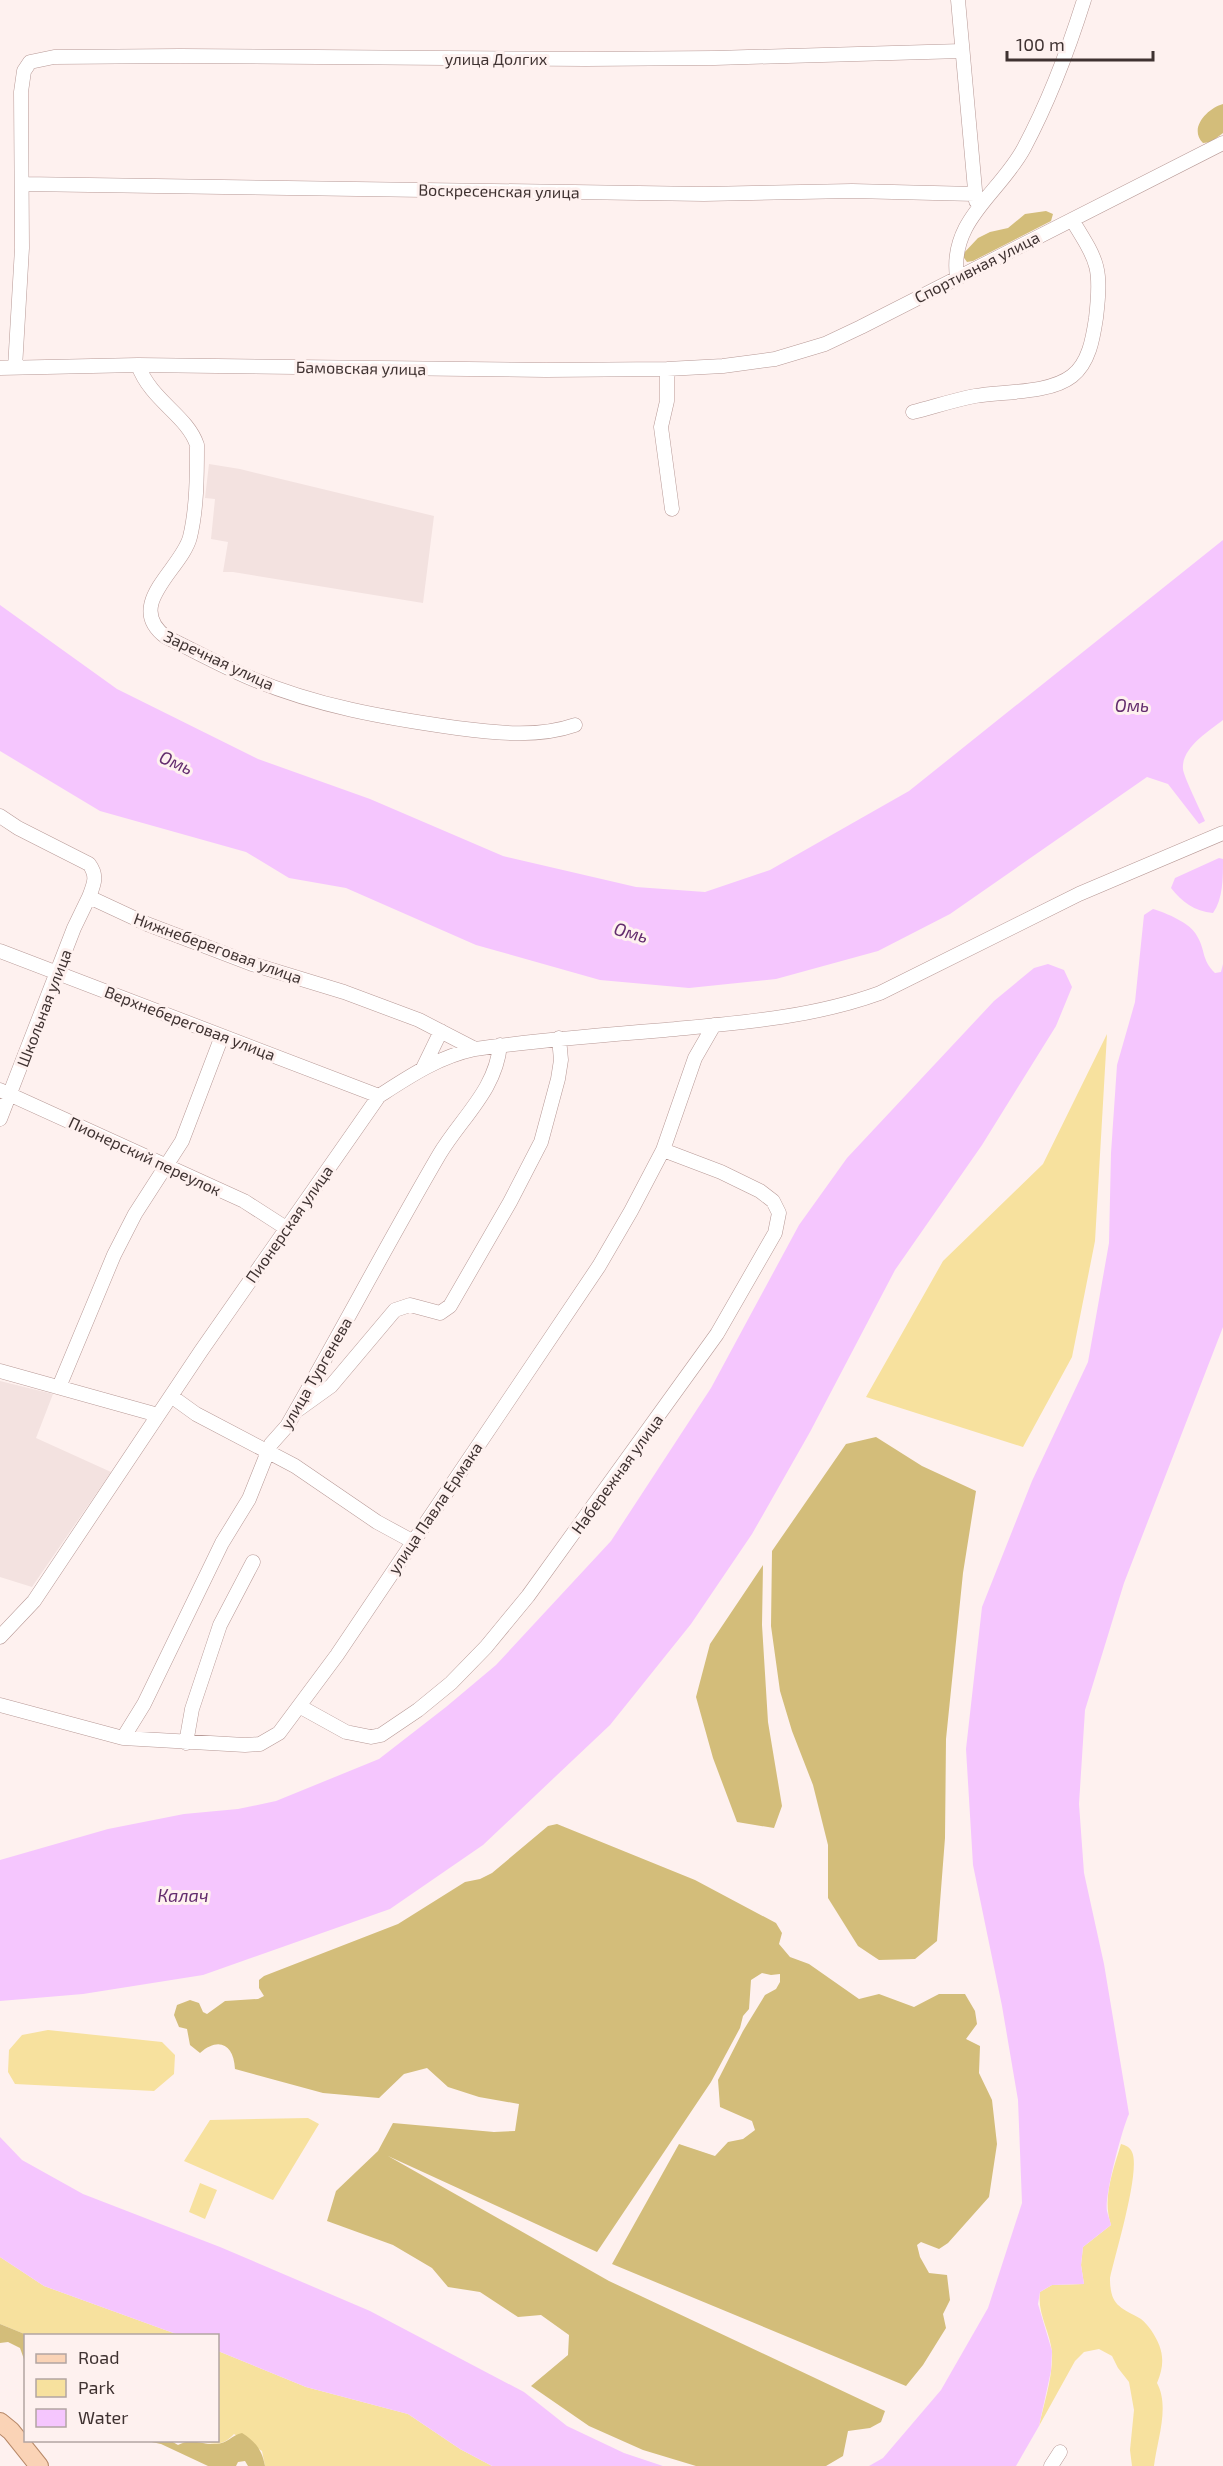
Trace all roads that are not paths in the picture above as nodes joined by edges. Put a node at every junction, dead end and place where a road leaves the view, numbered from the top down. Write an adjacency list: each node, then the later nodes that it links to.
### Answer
1 (958, 0): 3 (street)
2 (1084, 0): 6 (street)
3 (962, 51): 5 (street, улица Долгих); 6 (street)
4 (1223, 143): 7 (street, Спортивная улица)
5 (23, 184): 6 (street, Воскресенская улица); 12 (street)
6 (976, 201): 8 (street)
7 (1072, 220): 8 (street, Спортивная улица); 14 (street)
8 (957, 277): 10 (street, Спортивная улица)
9 (138, 365): 12 (street, Бамовская улица); 13 (street, Бамовская улица); 16 (street, Заречная улица)
10 (723, 366): 13 (street, Бамовская улица)
11 (0, 368): 12 (street, Бамовская улица)
12 (15, 368)
13 (667, 369): 15 (street)
14 (912, 412)
15 (672, 509)
16 (575, 725)
17 (0, 816): 19 (street)
18 (1223, 833): 22 (street, Пионерская улица)
19 (89, 897): 21 (street, Школьная улица); 24 (street, Нижнебереговая улица)
20 (0, 951): 21 (street, Верхнебереговая улица)
21 (58, 973): 25 (street, Верхнебереговая улица); 31 (street, Школьная улица)
22 (714, 1025): 23 (street, Пионерская улица); 29 (street, улица Павла Ермака)
23 (683, 1028): 26 (street, Пионерская улица); 29 (street)
24 (441, 1031): 28 (street, Нижнебереговая улица); 30 (street)
25 (222, 1036): 32 (street, Верхнебереговая улица); 35 (street)
26 (559, 1038): 27 (street, Пионерская улица); 40 (street)
27 (500, 1045): 28 (street, Пионерская улица); 40 (street, улица Тургенева)
28 (475, 1048): 30 (street, Пионерская улица)
29 (695, 1058): 34 (street, улица Павла Ермака)
30 (423, 1068): 32 (street, Пионерская улица)
31 (5, 1092): 33 (street, Школьная улица); 35 (street, Пионерский переулок)
32 (380, 1096): 36 (street, Пионерская улица)
33 (0, 1119)
34 (663, 1150): 43 (street, улица Павла Ермака); 47 (street, Набережная улица)
35 (166, 1166): 36 (street, Пионерский переулок); 38 (street)
36 (286, 1228): 39 (street, Пионерская улица)
37 (0, 1371): 38 (street)
38 (59, 1387): 41 (street)
39 (171, 1396): 41 (street, Пионерская улица); 42 (street)
40 (296, 1411): 42 (street, улица Тургенева)
41 (158, 1415): 45 (street, Пионерская улица)
42 (267, 1453): 43 (street); 48 (street, улица Тургенева)
43 (412, 1541): 47 (street, улица Павла Ермака)
44 (253, 1562): 49 (street)
45 (0, 1637)
46 (0, 1705): 48 (street, улица Павла Ермака)
47 (299, 1706): 49 (street, улица Павла Ермака)
48 (123, 1738): 49 (street, улица Павла Ермака)
49 (186, 1743)
50 (4, 2431): 52 (main road)
51 (1060, 2452): 53 (street)
52 (39, 2466)
53 (1051, 2466)

